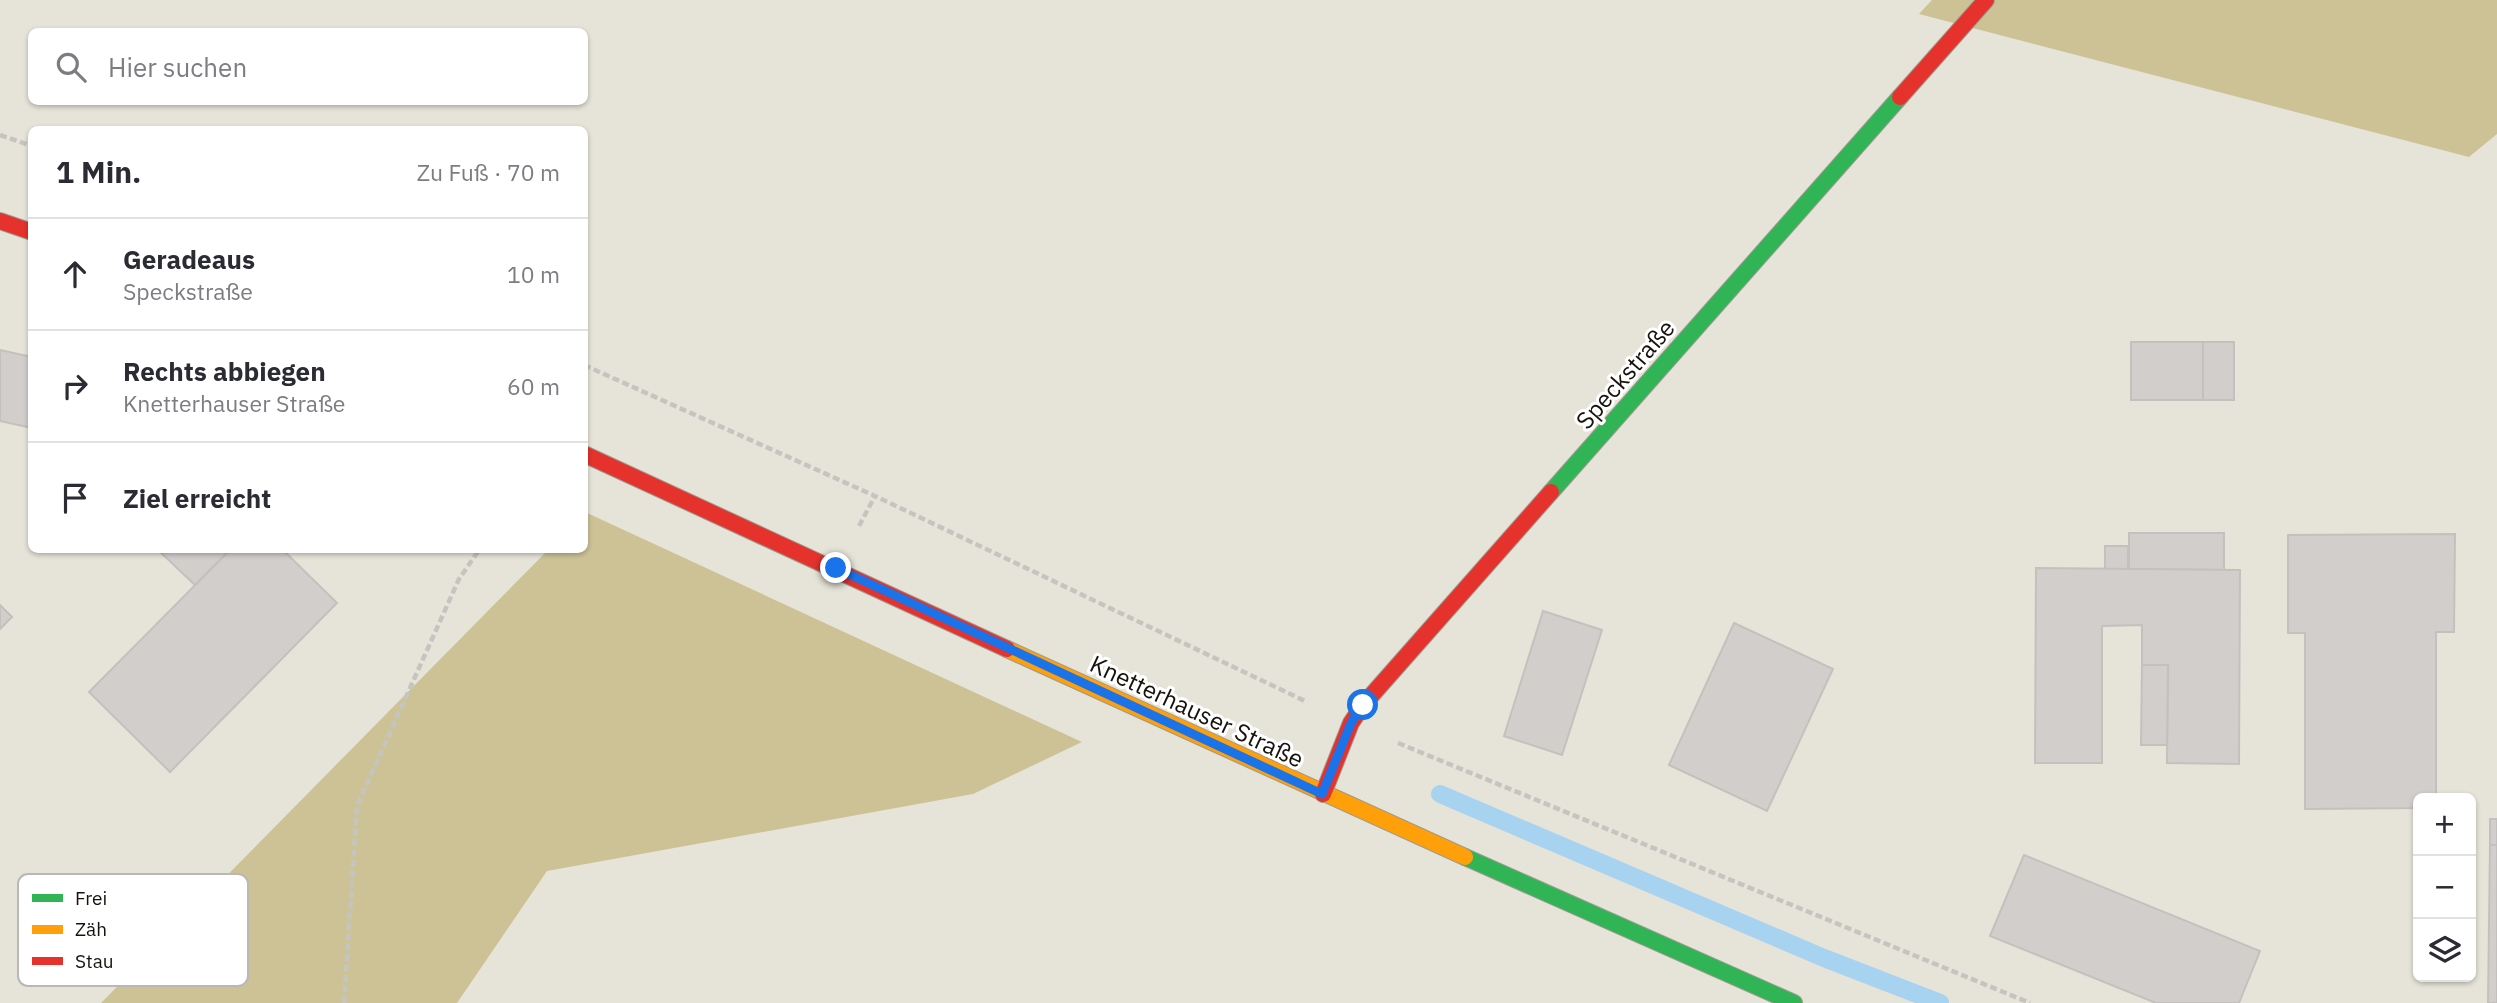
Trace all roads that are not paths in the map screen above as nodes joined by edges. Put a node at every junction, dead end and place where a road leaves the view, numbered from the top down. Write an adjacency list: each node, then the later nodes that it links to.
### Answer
1 (1986, 0): 5 (street, Speckstraße)
2 (0, 221): 3 (street)
3 (28, 231)
4 (588, 456): 5 (street, Knetterhauser Straße)
5 (1322, 794): 6 (street, Knetterhauser Straße)
6 (1794, 1003)

